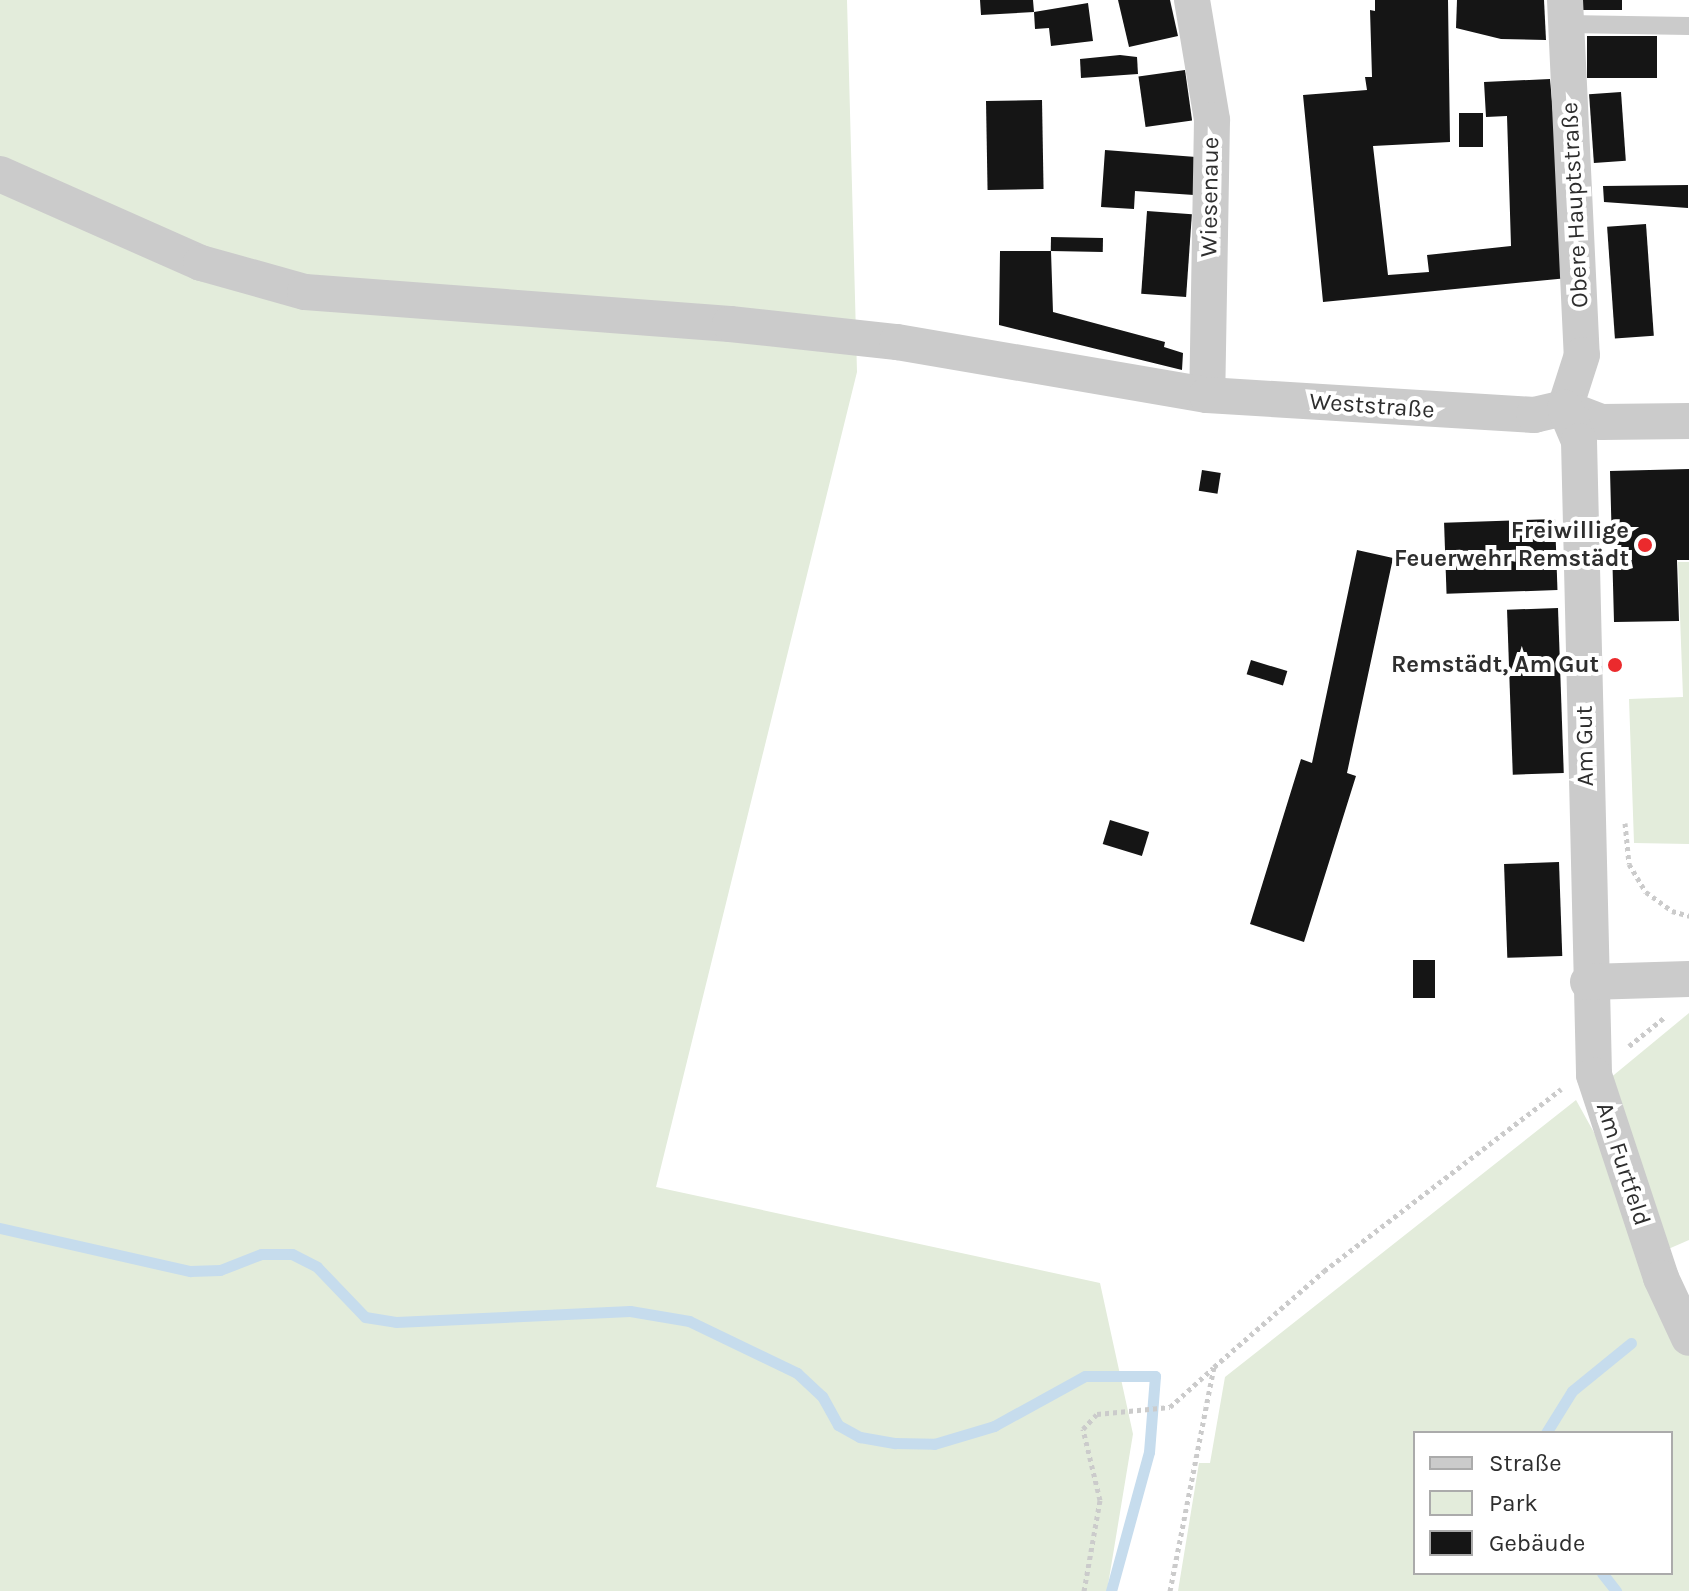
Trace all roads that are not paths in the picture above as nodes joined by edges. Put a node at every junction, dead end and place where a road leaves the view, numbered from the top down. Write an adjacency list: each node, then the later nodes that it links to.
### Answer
1 (1192, 0): 5 (street, Wiesenaue)
2 (1566, 12): 3 (lane); 6 (street, Obere Hauptstraße)
3 (1689, 26)
4 (0, 174): 5 (street, Weststraße)
5 (1207, 395): 6 (street, Weststraße)
6 (1565, 408): 7 (street, Weststraße); 9 (street, Am Gut)
7 (1689, 421)
8 (1689, 979): 9 (street)
9 (1588, 982): 10 (street, Am Furtfeld)
10 (1689, 1338)

